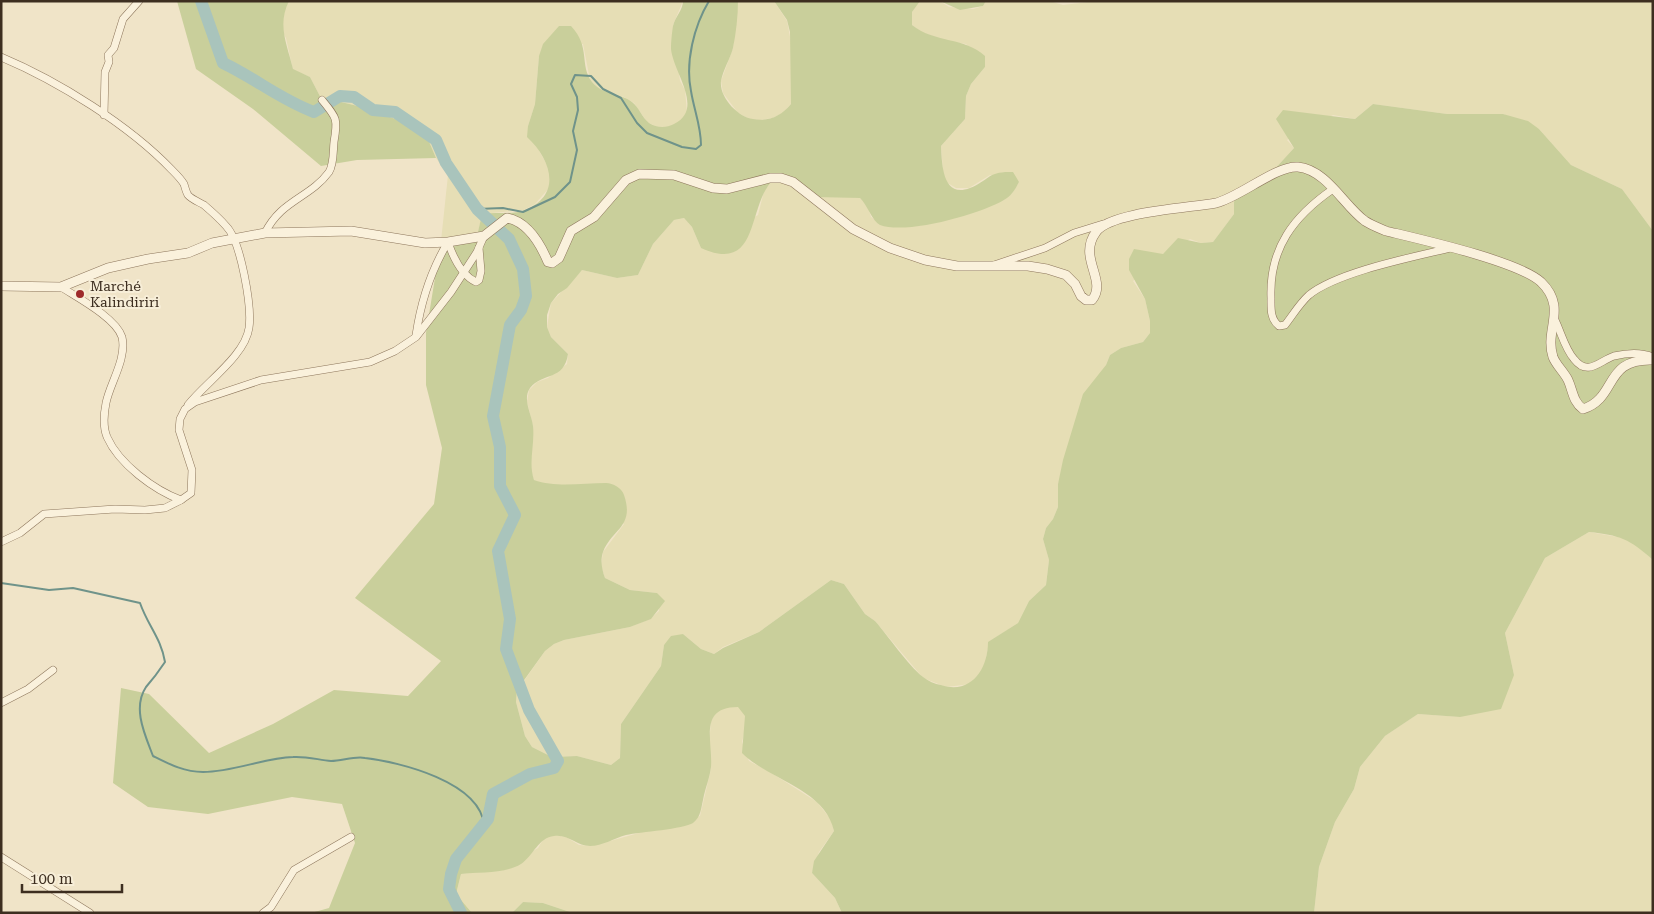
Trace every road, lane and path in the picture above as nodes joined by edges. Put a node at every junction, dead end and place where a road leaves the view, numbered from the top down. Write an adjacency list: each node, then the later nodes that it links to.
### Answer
1 (139, 1): 4 (street)
2 (1, 57): 4 (street)
3 (322, 100): 7 (street)
4 (104, 115): 9 (street)
5 (1333, 189): 6 (street); 12 (street); 12 (street)
6 (1104, 224): 13 (street); 13 (street)
7 (265, 233): 9 (street); 10 (street)
8 (484, 236): 10 (street); 11 (street); 13 (street)
9 (235, 238): 16 (street); 20 (street)
10 (448, 242): 14 (street); 18 (street)
11 (479, 248): 14 (street); 14 (street)
12 (1450, 248): 17 (street)
13 (990, 266)
14 (464, 272): 18 (street)
15 (1, 286): 16 (street)
16 (61, 287): 21 (street)
17 (1555, 320): 19 (street); 19 (street)
18 (416, 337): 20 (street)
19 (1653, 358)
20 (185, 409): 21 (street)
21 (181, 500): 22 (street)
22 (1, 542)
23 (53, 670): 24 (street)
24 (1, 703)
25 (351, 836): 28 (street)
26 (1, 857): 27 (street)
27 (90, 913)
28 (263, 913)

